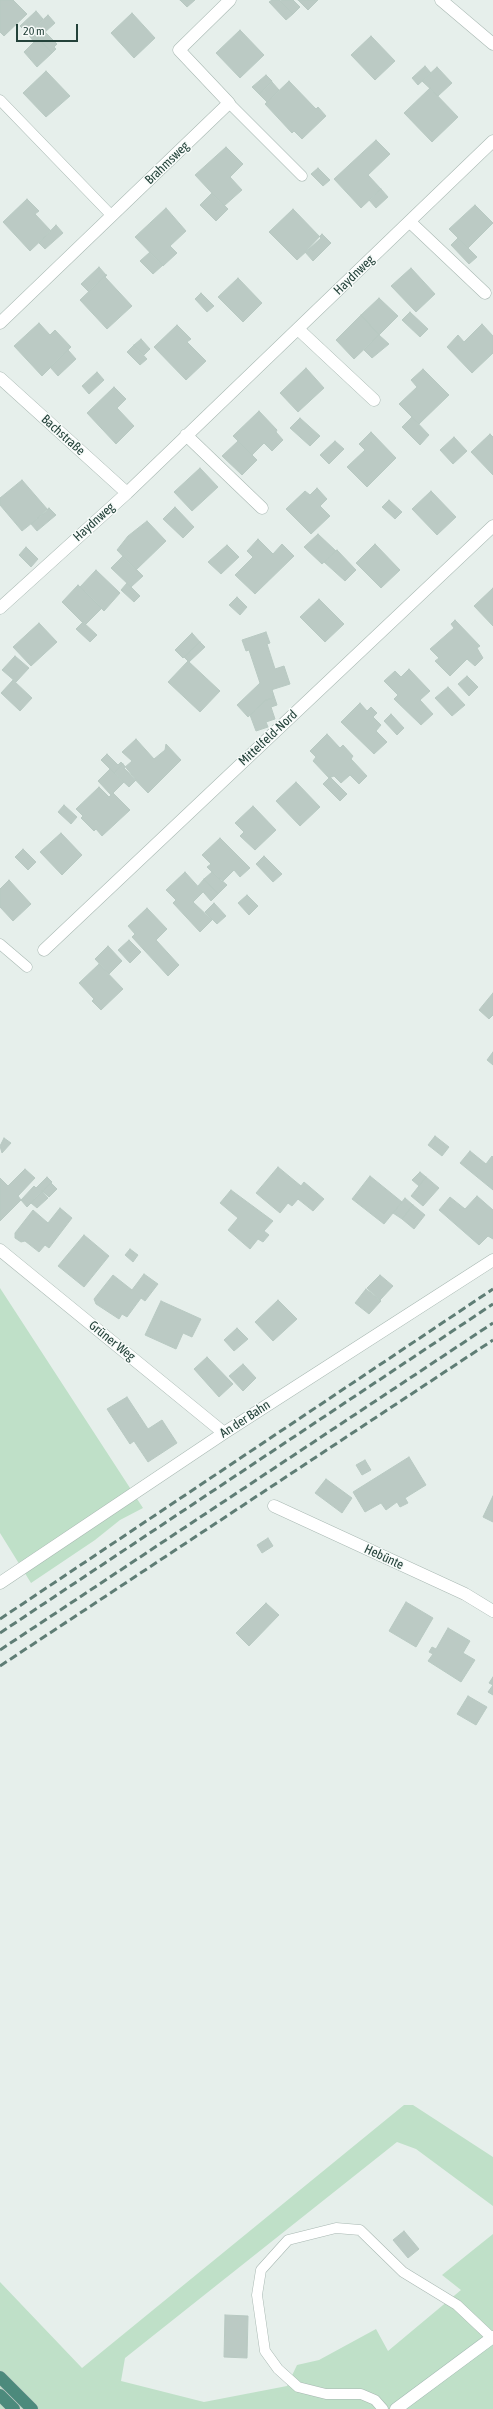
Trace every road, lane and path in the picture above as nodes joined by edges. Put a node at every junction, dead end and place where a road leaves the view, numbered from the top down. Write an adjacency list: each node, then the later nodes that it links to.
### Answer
1 (230, 0): 5 (street)
2 (441, 0): 3 (street)
3 (493, 44)
4 (0, 100): 8 (lane)
5 (229, 103): 7 (lane); 8 (street, Brahmsweg)
6 (493, 141): 9 (street, Haydnweg)
7 (302, 176)
8 (112, 216): 11 (street, Brahmsweg)
9 (410, 222): 10 (street); 12 (street, Haydnweg)
10 (485, 293)
11 (0, 322)
12 (298, 329): 14 (street); 15 (street, Haydnweg)
13 (0, 378): 16 (street, Bachstraße)
14 (374, 400)
15 (186, 435): 16 (street, Haydnweg); 17 (street)
16 (126, 492): 19 (street, Haydnweg)
17 (262, 508)
18 (493, 526): 21 (street, Mittelfeld-Nord)
19 (0, 608)
20 (0, 944): 22 (lane)
21 (44, 950)
22 (27, 967)
23 (0, 1250): 25 (street, Grüner Weg)
24 (493, 1260): 25 (street, An der Bahn)
25 (224, 1433): 27 (street, An der Bahn)
26 (274, 1506): 28 (street, Hebünte)
27 (0, 1583)
28 (493, 1611)
29 (492, 2338): 34 (lane); 35 (street)
30 (0, 2378): 33 (highway)
31 (0, 2395): 32 (highway)
32 (14, 2409)
33 (32, 2409)
34 (383, 2409)
35 (396, 2409)

